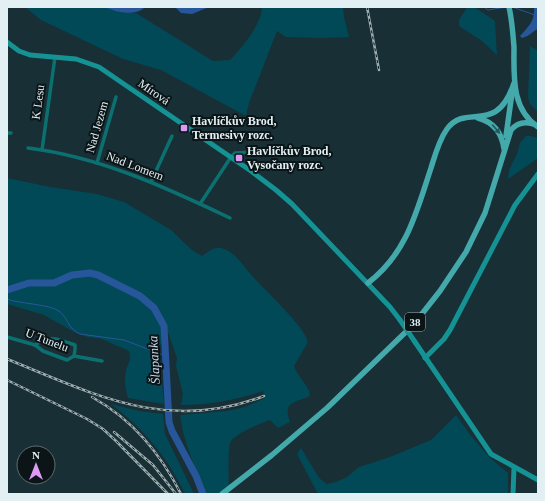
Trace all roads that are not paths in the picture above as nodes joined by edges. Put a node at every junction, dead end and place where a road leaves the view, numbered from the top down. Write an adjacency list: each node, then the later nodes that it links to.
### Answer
1 (510, 10): 4 (main road, 38)
2 (7, 42): 3 (street, Mírová)
3 (55, 57): 10 (street, K Lesu); 13 (street, Mírová)
4 (514, 83): 6 (main road); 7 (main road); 11 (main road, 38)
5 (116, 97): 14 (street, Nad Jezem)
6 (476, 117): 11 (main road, one-way to 11); 19 (main road)
7 (536, 126): 11 (main road)
8 (172, 136): 16 (street)
9 (28, 148): 10 (street, Nad Lomem)
10 (42, 150): 14 (street, Nad Lomem)
11 (504, 151): 27 (main road, 38)
12 (254, 152): 13 (street)
13 (231, 157): 17 (street); 19 (street, Mírová)
14 (97, 163): 16 (street, Nad Lomem)
15 (538, 174): 23 (street)
16 (151, 182): 17 (street, Nad Lomem)
17 (200, 204): 18 (street, Nad Lomem)
18 (230, 218)
19 (368, 283): 23 (street, Mírová, bridge)
20 (7, 337): 21 (street, U Tunelu)
21 (35, 345): 22 (street, U Tunelu); 22 (street)
22 (74, 356): 24 (street, U Tunelu)
23 (425, 358): 25 (street, Mírová)
24 (102, 361)
25 (514, 468): 26 (street, Mírová); 28 (street)
26 (538, 480)
27 (222, 494)
28 (513, 494)

